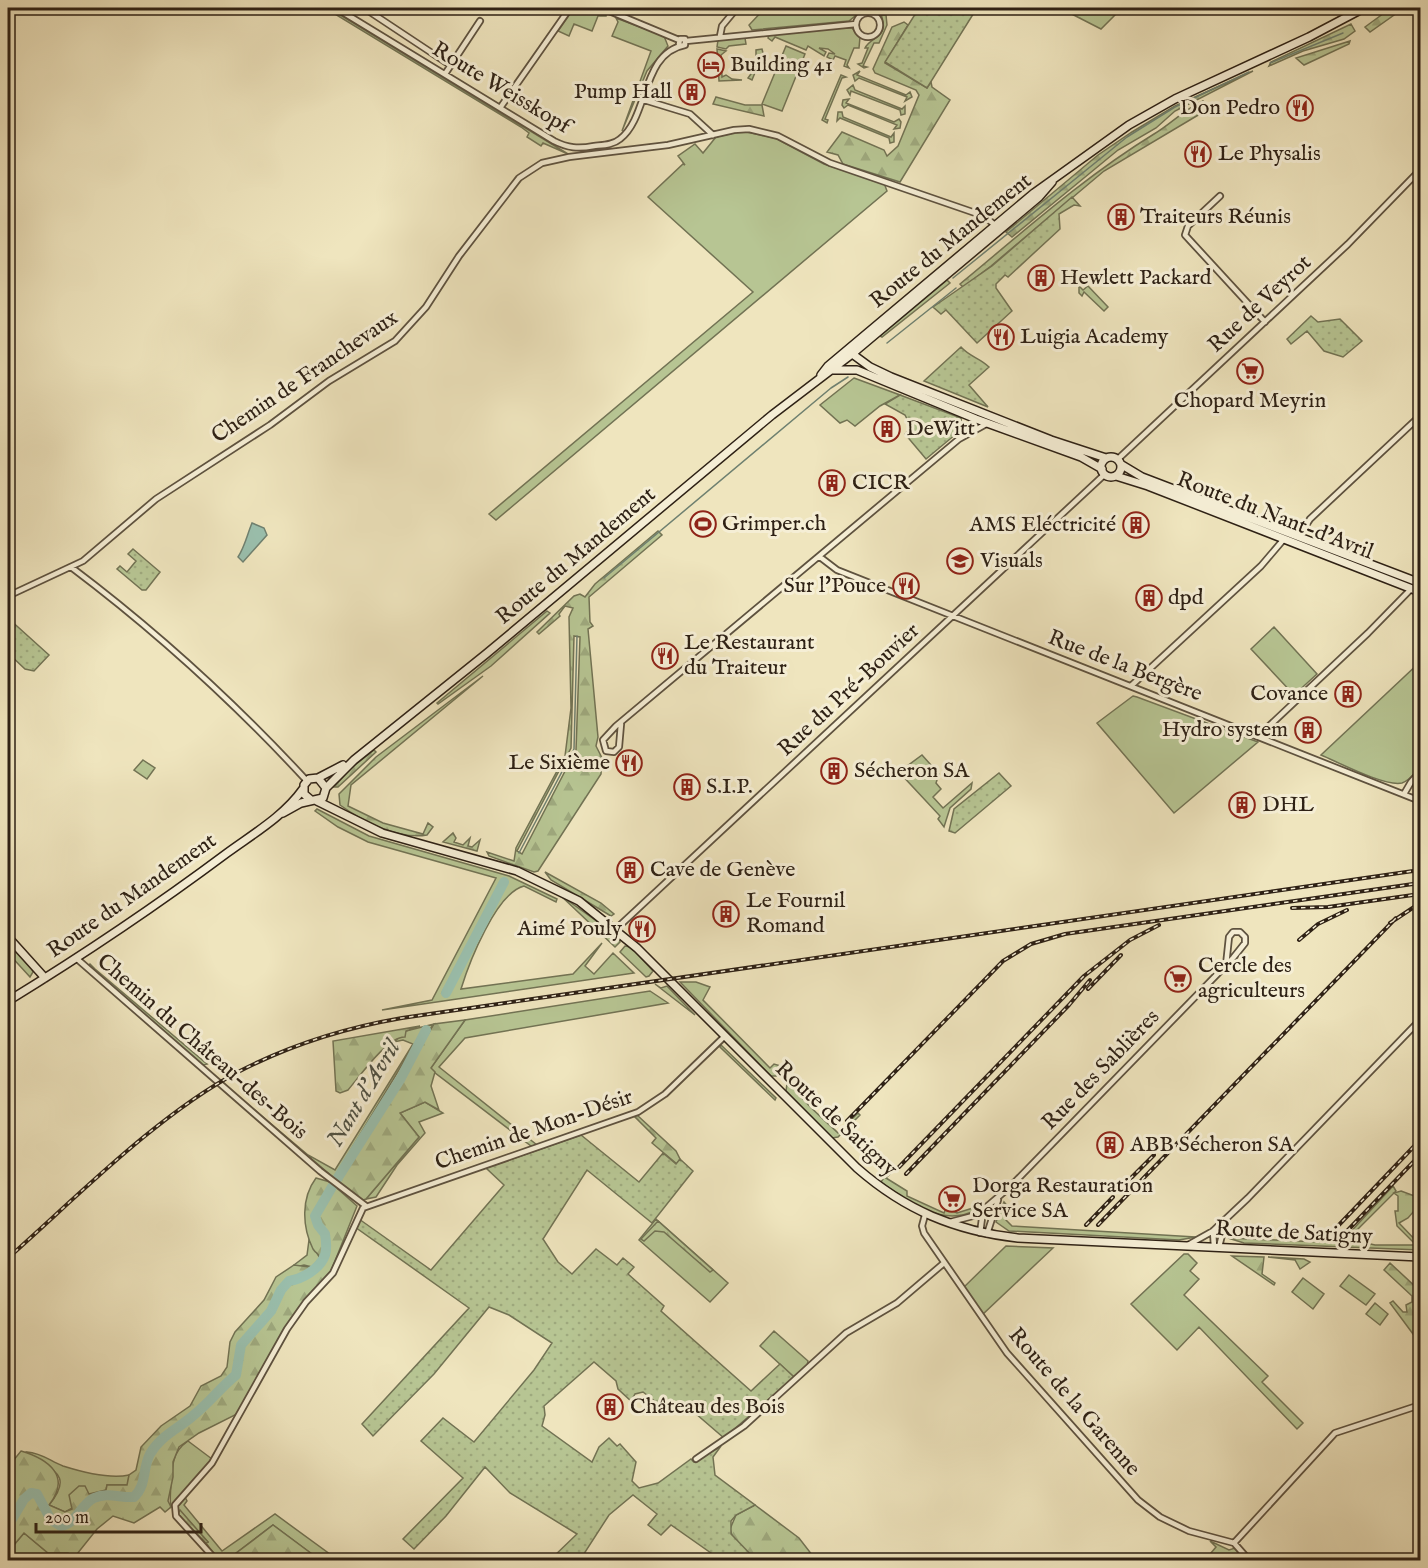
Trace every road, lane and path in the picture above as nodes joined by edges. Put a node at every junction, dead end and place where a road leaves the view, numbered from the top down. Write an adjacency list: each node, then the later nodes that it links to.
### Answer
1 (336, 8): 16 (street, Route Weisskopf)
2 (364, 8): 15 (street)
3 (570, 8): 18 (street)
4 (602, 8): 11 (street)
5 (737, 8): 12 (street)
6 (1364, 8): 22 (main road, Route du Mandement)
7 (877, 9): 8 (street)
8 (874, 14): 10 (street); 10 (street)
9 (480, 21): 15 (street)
10 (856, 24): 12 (street, Route Weisskopf)
11 (672, 36): 13 (street); 14 (street)
12 (720, 36): 13 (street, Route Weisskopf)
13 (679, 42): 14 (street, Route Weisskopf)
14 (672, 50): 17 (street, Route Weisskopf)
15 (450, 65): 16 (street)
16 (445, 74): 18 (street, Route Weisskopf)
17 (641, 99): 18 (street, Route Weisskopf); 19 (street)
18 (500, 108)
19 (713, 135): 22 (street, Chemin de Franchevaux); 41 (street, Chemin de Franchevaux)
20 (1420, 170): 23 (street, Rue de Veyrot)
21 (1220, 196): 23 (street)
22 (997, 229): 24 (main road, Route du Mandement); 25 (main road, Route du Mandement)
23 (1265, 322): 35 (street, Rue de Veyrot)
24 (865, 344): 25 (main road, Route du Mandement); 26 (main road)
25 (848, 355): 26 (main road); 27 (main road); 28 (main road, Route du Mandement); 29 (main road, Route du Mandement)
26 (862, 362): 32 (main road)
27 (857, 370): 28 (main road); 31 (main road)
28 (831, 371): 29 (main road, Route du Mandement)
29 (820, 377): 50 (main road, Route du Mandement)
30 (1420, 416): 38 (street)
31 (976, 419): 32 (main road); 33 (street)
32 (991, 420): 33 (street); 34 (main road); 36 (main road)
33 (964, 436): 40 (street)
34 (1106, 458): 35 (main road); 36 (main road)
35 (1120, 462): 37 (main road); 38 (main road, Route du Nant-d'Avril)
36 (1103, 472): 37 (main road, Route du Nant-d'Avril); 46 (street, Rue du Pré-Bouvier)
37 (1116, 476): 39 (main road, Route du Nant-d'Avril)
38 (1299, 536): 42 (main road, Route du Nant-d'Avril)
39 (1284, 539): 43 (main road, Route du Nant-d'Avril); 47 (street)
40 (820, 557): 46 (street, Rue de la Bergère); 48 (street)
41 (71, 567): 45 (street, Chemin de Franchevaux); 53 (street)
42 (1420, 584)
43 (1411, 589): 44 (main road, Route du Nant-d'Avril); 49 (street)
44 (1420, 592)
45 (8, 596)
46 (952, 616): 47 (street, Rue de la Bergère); 61 (street, Rue du Pré-Bouvier)
47 (1131, 686): 49 (street, Rue de la Bergère)
48 (621, 724): 48 (street)
49 (1261, 737): 56 (street, Rue de la Bergère)
50 (354, 760): 52 (main road, Route du Mandement); 55 (main road, Route du Mandement)
51 (1420, 772): 56 (street)
52 (318, 778): 53 (main road, Route du Mandement); 55 (main road, Route de Satigny)
53 (307, 781): 54 (main road, Route du Mandement)
54 (303, 789): 57 (main road); 60 (main road, Route du Mandement)
55 (326, 791): 57 (main road, Route du Mandement); 59 (main road, Route de Satigny)
56 (1404, 794): 58 (street, Rue de la Bergère)
57 (314, 801): 59 (main road, Route de Satigny); 60 (main road, Route du Mandement)
58 (1420, 801)
59 (338, 811): 61 (main road, Route de Satigny)
60 (276, 818): 63 (main road, Route du Mandement)
61 (616, 929): 68 (main road, Route de Satigny)
62 (8, 937): 65 (main road)
63 (76, 958): 65 (main road, Route du Mandement); 70 (street, Chemin du Château-des-Bois)
64 (1226, 965): 64 (street, Rue des Sablières); 69 (street, Rue des Sablières)
65 (45, 978): 66 (main road, Route du Mandement)
66 (8, 1001)
67 (1420, 1020): 73 (street)
68 (725, 1036): 70 (street, Chemin de Mon-Désir); 72 (main road, Route de Satigny)
69 (999, 1197): 71 (street, Rue des Sablières); 76 (street, Rue des Sablières)
70 (366, 1206): 84 (street)
71 (983, 1211): 74 (street, Rue des Sablières); 76 (street)
72 (925, 1215): 74 (main road, Route de Satigny); 80 (street, Route de la Garenne)
73 (1226, 1219): 75 (street); 78 (street)
74 (945, 1223): 76 (main road, Route de Satigny)
75 (1213, 1231): 77 (street); 78 (street)
76 (983, 1233): 77 (main road, Route de Satigny)
77 (1185, 1246): 78 (main road, Route de Satigny)
78 (1217, 1247): 79 (main road, Route de Satigny)
79 (1420, 1257)
80 (944, 1263): 82 (street); 83 (street, Route de la Garenne)
81 (1420, 1405): 83 (street)
82 (696, 1459)
83 (1234, 1543): 85 (street)
84 (216, 1560)
85 (1249, 1560)

